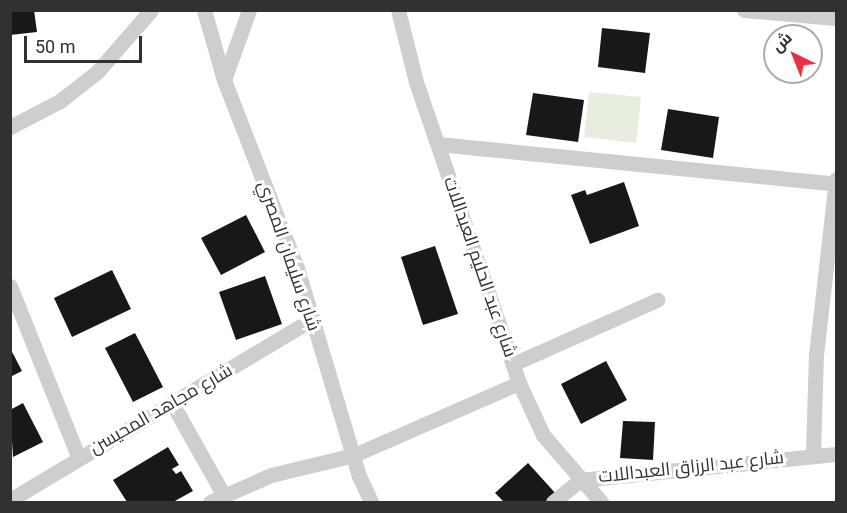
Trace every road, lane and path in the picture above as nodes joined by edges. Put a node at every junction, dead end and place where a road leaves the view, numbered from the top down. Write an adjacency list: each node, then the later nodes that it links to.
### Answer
1 (151, 10): 8 (street)
2 (204, 10): 7 (street, شارع سليمان المصري)
3 (249, 10): 7 (street)
4 (399, 10): 9 (street, شارع عبد الحليم العبداللات)
5 (744, 10): 6 (street)
6 (837, 18)
7 (224, 80): 14 (street, شارع سليمان المصري)
8 (10, 127)
9 (438, 144): 10 (street); 15 (street, شارع عبد الحليم العبداللات)
10 (836, 182): 12 (street)
11 (10, 286): 21 (street)
12 (830, 295): 18 (street)
13 (657, 300): 15 (street)
14 (313, 319): 17 (street, شارع مجاهد المحيسن); 20 (street, شارع سليمان المصري)
15 (513, 364): 16 (street, شارع عبد الحليم العبداللات)
16 (519, 383): 20 (street); 22 (street, شارع عبد الحليم العبداللات)
17 (173, 405): 21 (street, شارع مجاهد المحيسن); 23 (street)
18 (813, 454): 19 (street, شارع عبد الرزاق العبداللات); 22 (street, شارع عبد الرزاق العبداللات)
19 (837, 454)
20 (354, 455): 23 (street); 26 (street, شارع سليمان المصري)
21 (78, 456): 24 (street, شارع مجاهد المحيسن)
22 (580, 480): 27 (street, شارع عبد الرزاق العبداللات); 28 (street, شارع عبد الحليم العبداللات)
23 (223, 494): 25 (street)
24 (10, 500)
25 (210, 502)
26 (371, 502)
27 (553, 502)
28 (601, 502)

